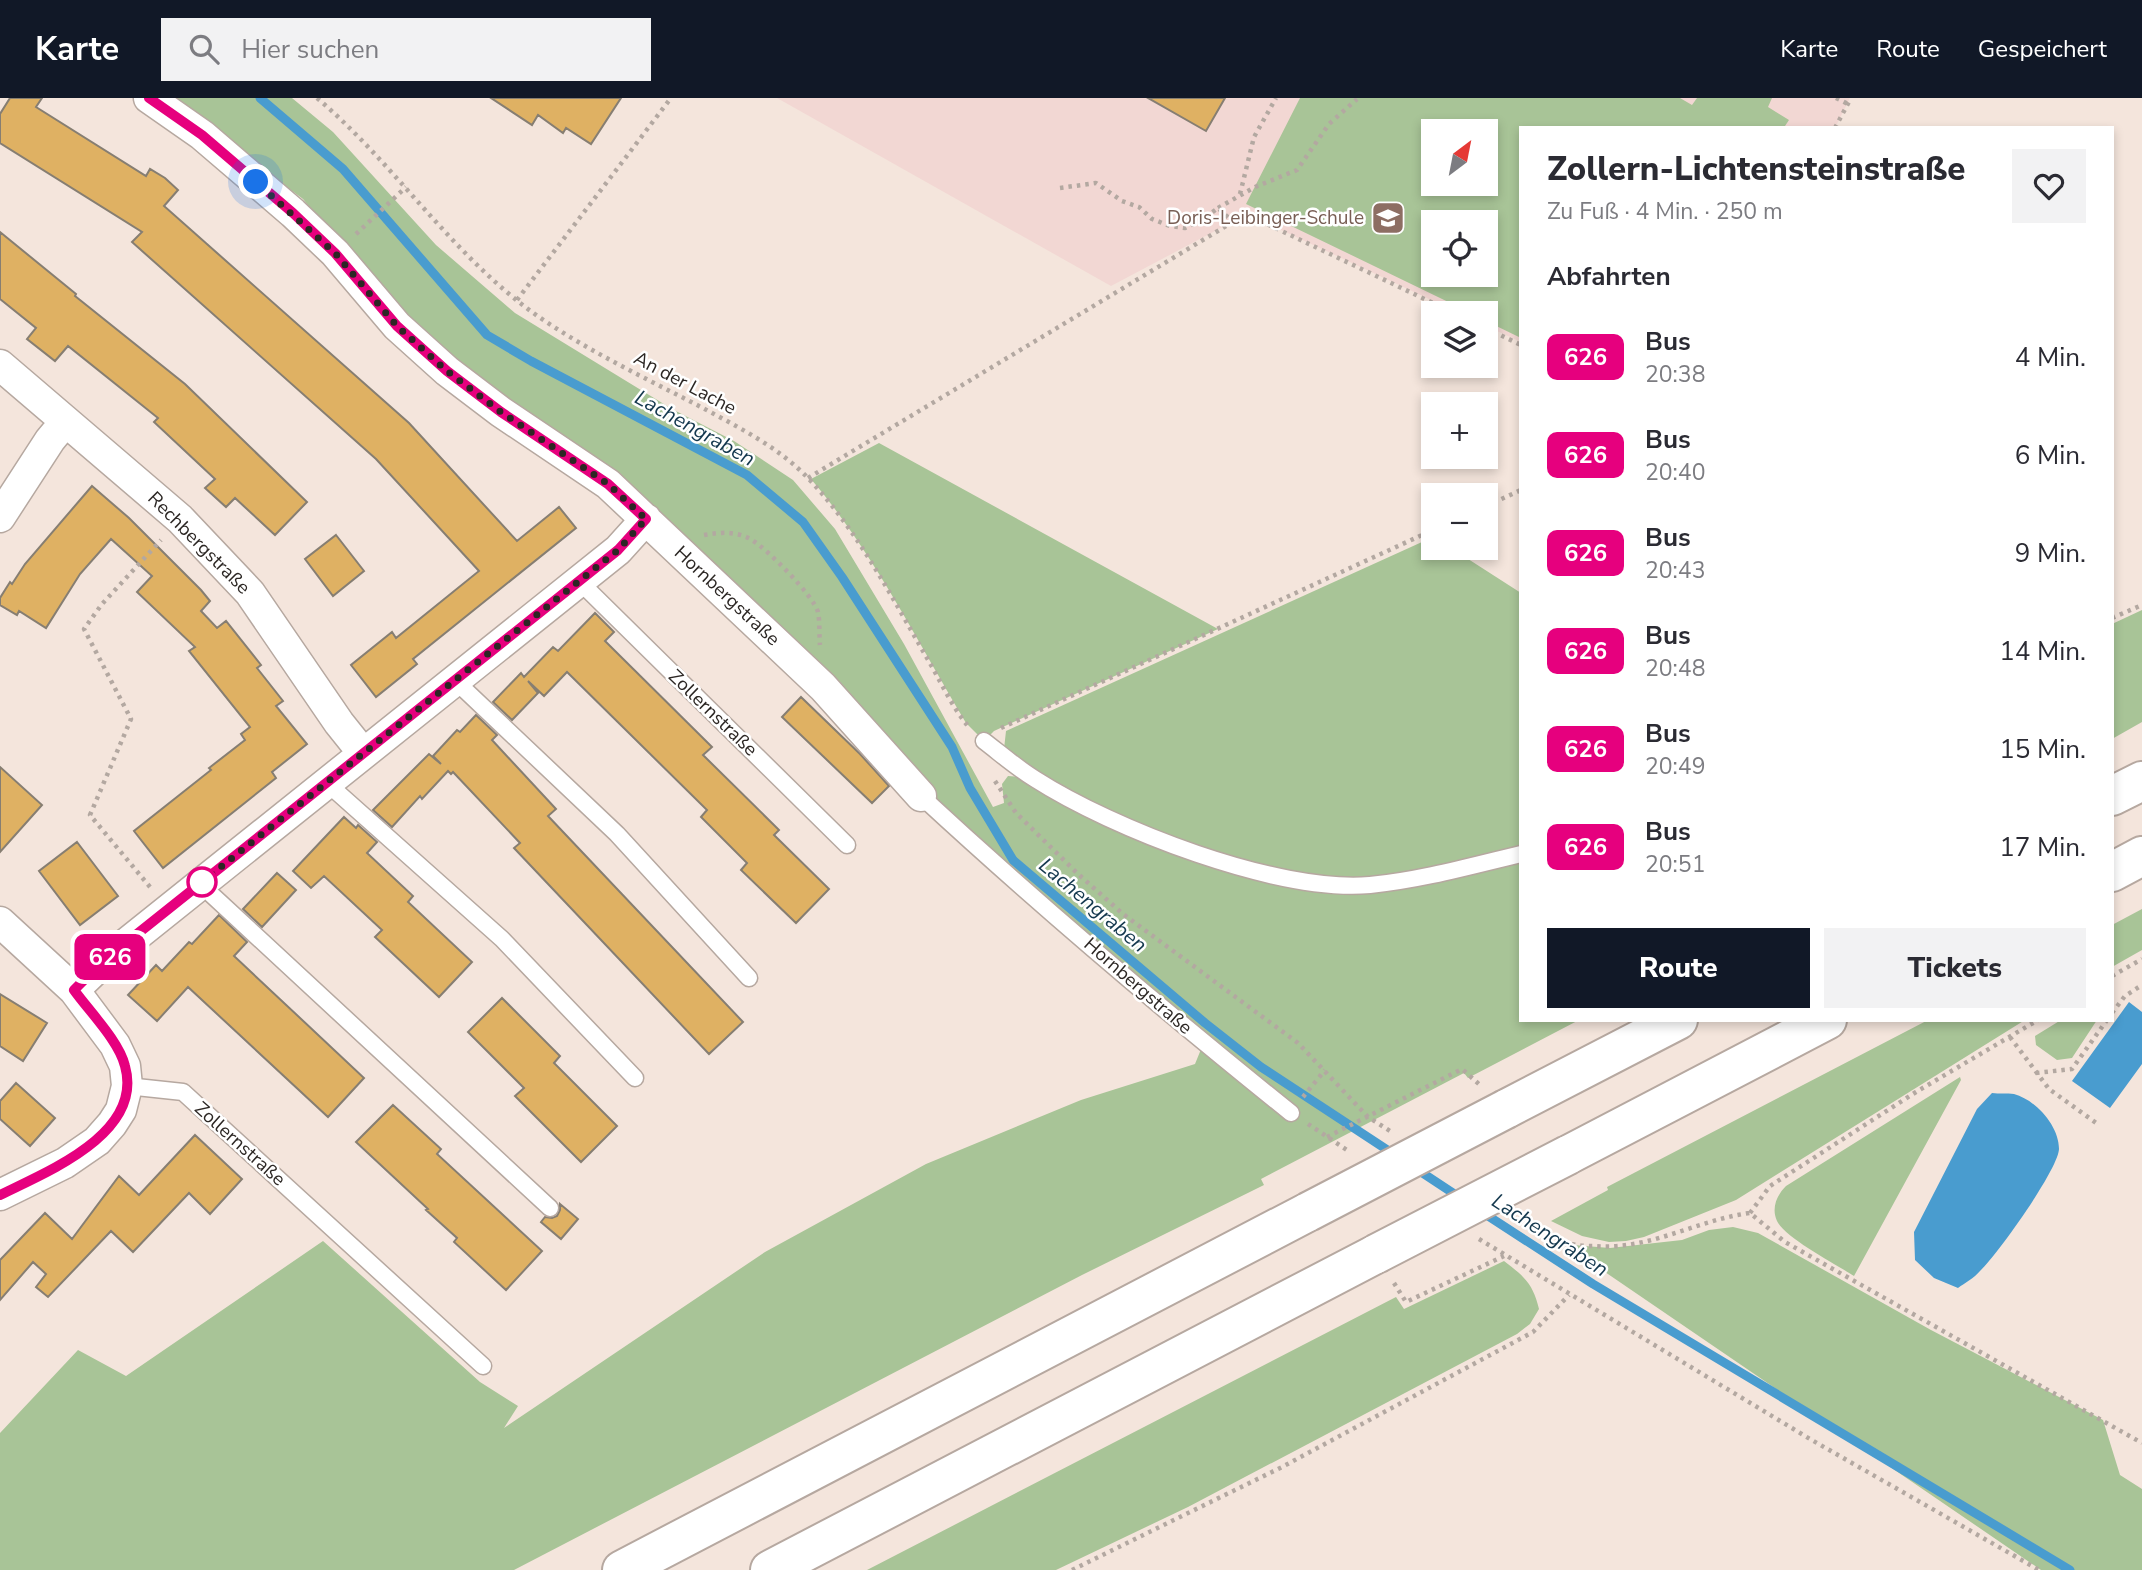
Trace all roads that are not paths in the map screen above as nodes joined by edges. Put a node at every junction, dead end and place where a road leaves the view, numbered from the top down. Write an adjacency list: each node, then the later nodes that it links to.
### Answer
1 (149, 98): 5 (street, Hornbergstraße)
2 (0, 365): 3 (street, Rechbergstraße)
3 (65, 422): 4 (street); 9 (street, Rechbergstraße)
4 (0, 517)
5 (646, 519): 6 (street); 13 (street, Hornbergstraße)
6 (579, 581): 7 (street); 14 (lane, Zollernstraße)
7 (456, 679): 9 (street); 20 (lane)
8 (984, 741): 15 (lane)
9 (363, 753): 11 (street)
10 (2142, 781): 12 (highway)
11 (328, 782): 18 (street); 24 (lane)
12 (2114, 795)
13 (920, 796): 26 (lane, Hornbergstraße)
14 (847, 845)
15 (1519, 855)
16 (2142, 856): 17 (highway)
17 (2114, 871)
18 (202, 883): 21 (street); 28 (lane)
19 (0, 922): 21 (street)
20 (749, 978)
21 (74, 990): 25 (street)
22 (1674, 1022): 30 (highway, bridge)
23 (1823, 1022): 31 (highway, bridge)
24 (635, 1077)
25 (127, 1086): 27 (street); 29 (lane, Zollernstraße)
26 (1294, 1108)
27 (0, 1195)
28 (550, 1208)
29 (483, 1366)
30 (621, 1570)
31 (770, 1570)

